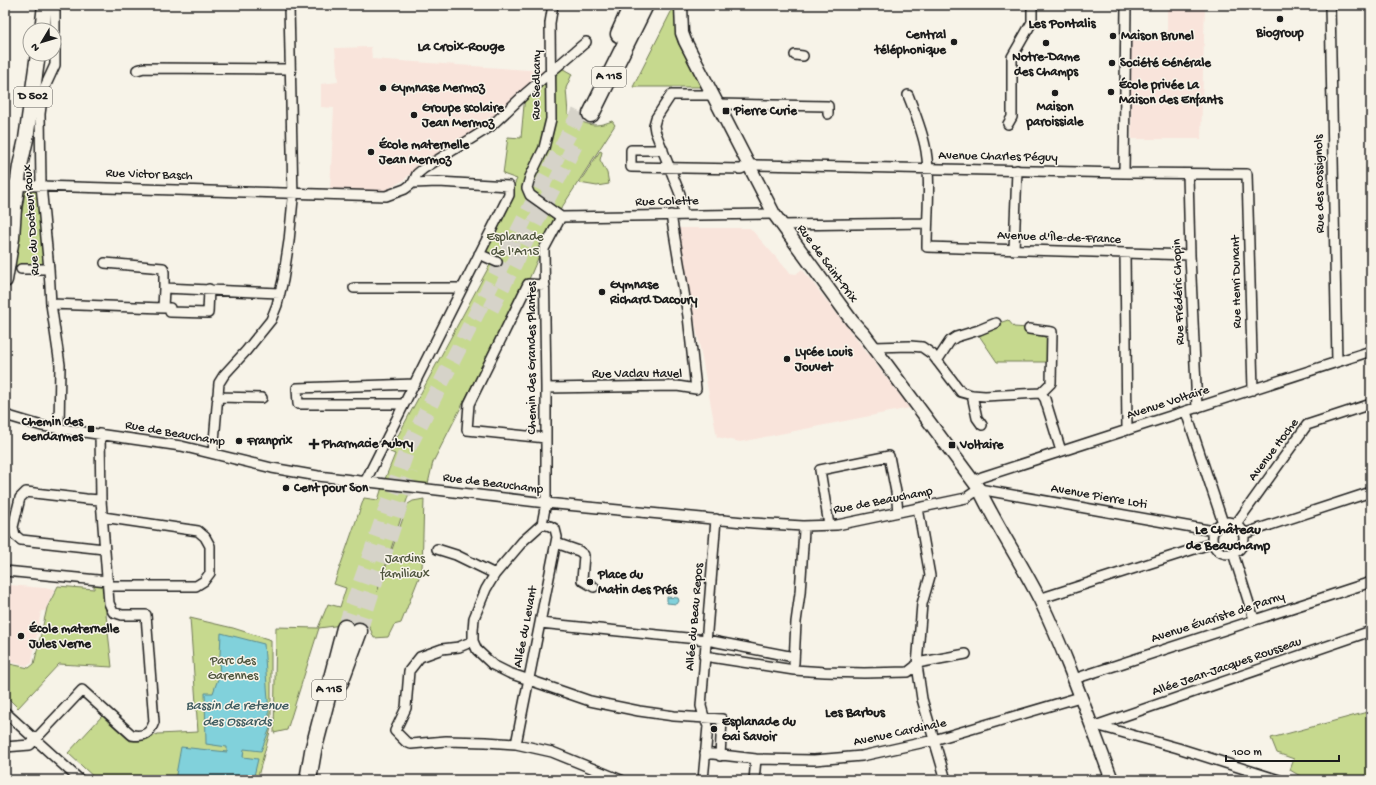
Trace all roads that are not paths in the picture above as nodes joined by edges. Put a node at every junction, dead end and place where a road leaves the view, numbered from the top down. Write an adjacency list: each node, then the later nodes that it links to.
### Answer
1 (289, 5): 15 (street)
2 (553, 5): 16 (street, Rue Sedlcany)
3 (632, 5): 4 (highway, A 115)
4 (645, 5)
5 (681, 5): 13 (street, Rue de Saint-Prix)
6 (688, 5): 13 (street)
7 (1032, 5): 21 (street)
8 (1126, 5): 27 (street)
9 (1330, 5): 62 (street, Rue des Rossignols)
10 (50, 8): 11 (main road); 32 (street, Rue du Docteur Roux)
11 (45, 22)
12 (586, 42): 16 (street)
13 (686, 45): 19 (street, Rue de Saint-Prix)
14 (37, 62): 31 (main road, D 502)
15 (290, 69): 17 (street); 33 (street)
16 (554, 69): 30 (street); 37 (street, Rue Sedlcany)
17 (137, 70)
18 (908, 95): 25 (street)
19 (715, 100): 20 (street); 22 (street); 23 (street, Rue de Saint-Prix)
20 (828, 114)
21 (1008, 124)
22 (663, 150): 24 (street); 24 (street, Avenue Charles Péguy)
23 (749, 165): 24 (street, Avenue Charles Péguy); 25 (street, Avenue Charles Péguy); 34 (street, Rue de Saint-Prix)
24 (670, 168): 36 (street)
25 (928, 169): 26 (street, Avenue Charles Péguy); 38 (street)
26 (1017, 170): 27 (street, Avenue Charles Péguy); 40 (street)
27 (1124, 173): 28 (street, Avenue Charles Péguy)
28 (1188, 174): 29 (street, Avenue Charles Péguy); 43 (street, Rue Frédéric Chopin)
29 (1247, 174): 65 (street, Rue Henri Dunant)
30 (413, 182): 33 (street, Rue Victor Basch); 42 (street)
31 (15, 185): 32 (street, Rue Victor Basch); 48 (main road, D 502)
32 (41, 185): 33 (street, Rue Victor Basch); 47 (street, Rue du Docteur Roux)
33 (293, 193): 54 (street)
34 (774, 214): 36 (street, Rue Colette); 39 (street, Rue de Saint-Prix)
35 (671, 215): 36 (street, Rue Colette); 37 (street, Rue Colette); 64 (street, Rue Vaclav Havel)
36 (683, 215)
37 (561, 217): 49 (street, Chemin des Grandes Plantes)
38 (927, 223): 39 (street); 40 (street, Avenue d'Île-de-France)
39 (782, 225): 59 (street, Rue de Saint-Prix)
40 (1014, 250): 41 (street, Avenue d'Île-de-France)
41 (1124, 252): 43 (street, Avenue d'Île-de-France); 77 (street)
42 (480, 254): 44 (street); 52 (street)
43 (1190, 254): 72 (street, Rue Frédéric Chopin)
44 (497, 262)
45 (104, 263): 50 (street)
46 (21, 269): 47 (street)
47 (49, 269): 55 (street, Rue du Docteur Roux)
48 (5, 280)
49 (545, 285): 64 (street, Chemin des Grandes Plantes); 79 (street)
50 (164, 288): 53 (street); 56 (street)
51 (354, 288): 52 (street)
52 (462, 288): 63 (street)
53 (209, 289): 54 (street); 56 (street)
54 (280, 292): 68 (street)
55 (51, 304): 56 (street); 76 (street, Rue du Docteur Roux)
56 (163, 308)
57 (996, 323): 61 (street)
58 (1029, 329): 66 (street)
59 (874, 347): 61 (street); 83 (street, Rue de Saint-Prix)
60 (1371, 351): 62 (street, Avenue Voltaire)
61 (937, 361): 67 (street)
62 (1337, 362): 65 (street, Avenue Voltaire)
63 (415, 384): 70 (street); 70 (street)
64 (546, 388): 79 (street, Chemin des Grandes Plantes)
65 (1253, 390): 72 (street, Avenue Voltaire)
66 (1041, 393): 67 (street); 80 (street)
67 (972, 395): 75 (street)
68 (217, 397): 69 (street); 81 (street)
69 (262, 398)
70 (404, 404): 82 (street)
71 (1371, 404): 93 (street, Avenue Hoche)
72 (1197, 408): 73 (street, Avenue Voltaire)
73 (1186, 412): 77 (street, Avenue Voltaire); 91 (street)
74 (5, 415): 76 (street, Rue de Beauchamp)
75 (982, 426)
76 (59, 429): 78 (street, Rue de Beauchamp)
77 (1127, 430): 80 (street, Avenue Voltaire)
78 (100, 434): 81 (street, Rue de Beauchamp); 85 (street)
79 (546, 438): 86 (street, Chemin des Grandes Plantes)
80 (1061, 451): 83 (street, Avenue Voltaire)
81 (213, 453): 82 (street, Rue de Beauchamp)
82 (365, 482): 86 (street, Rue de Beauchamp)
83 (976, 485): 87 (street, Rue de Beauchamp); 96 (street, Avenue Pierre Loti); 108 (street, Rue de Saint-Prix)
84 (1371, 492): 97 (street)
85 (101, 500): 89 (street); 100 (street)
86 (546, 503): 90 (street, Rue de Beauchamp); 92 (street, Chemin des Grandes Plantes)
87 (918, 508): 88 (street, Rue de Beauchamp); 117 (street)
88 (898, 512): 94 (street, Rue de Beauchamp); 94 (street)
89 (103, 517): 100 (street); 106 (street)
90 (716, 519): 95 (street, Rue de Beauchamp); 112 (street, Allée du Beau Repos)
91 (1223, 523): 93 (street); 96 (street)
92 (542, 524): 99 (street, Allée du Levant); 104 (street)
93 (1236, 524): 97 (street)
94 (829, 525): 95 (street, Rue de Beauchamp)
95 (803, 526): 116 (street)
96 (1214, 531): 98 (street)
97 (1244, 534): 102 (street)
98 (1213, 542): 102 (street); 108 (street)
99 (556, 543): 107 (street); 110 (street, Allée du Levant)
100 (104, 549): 106 (street)
101 (437, 549): 104 (street)
102 (1232, 553): 109 (street)
103 (5, 571): 106 (street)
104 (495, 574): 113 (street)
105 (1371, 582): 109 (street, Avenue Évariste de Parny)
106 (108, 583): 125 (street)
107 (594, 587)
108 (1039, 599): 119 (street, Rue de Saint-Prix)
109 (1254, 620): 119 (street, Avenue Évariste de Parny)
110 (540, 623): 112 (street); 120 (street, Allée du Levant)
111 (1371, 631): 124 (street, Allée Jean-Jacques Rousseau)
112 (706, 640): 115 (street, Allée du Beau Repos); 116 (street)
113 (473, 641): 120 (street); 127 (street)
114 (966, 654): 117 (street)
115 (704, 656): 118 (street); 123 (street, Allée du Beau Repos)
116 (794, 657): 118 (street)
117 (917, 664): 118 (street); 126 (street)
118 (794, 670)
119 (1074, 679): 121 (street, Rue de Saint-Prix)
120 (529, 681): 123 (street); 127 (street, Allée du Levant)
121 (1080, 697): 124 (street, Rue de Saint-Prix); 126 (street, Avenue Cardinale)
122 (5, 712): 125 (street)
123 (704, 717): 129 (street, Allée du Beau Repos); 130 (street)
124 (1095, 726): 139 (street, Rue de Saint-Prix); 140 (street)
125 (35, 740): 128 (street); 132 (street)
126 (934, 740): 131 (street, Avenue Cardinale); 138 (street)
127 (516, 744): 135 (street)
128 (5, 747)
129 (705, 753): 130 (street, Avenue Cardinale); 136 (street)
130 (720, 756): 131 (street, Avenue Cardinale)
131 (756, 759): 137 (street)
132 (80, 780)
133 (308, 780): 134 (highway, A 115)
134 (318, 780)
135 (621, 780)
136 (702, 780)
137 (754, 780)
138 (946, 780)
139 (1112, 780)
140 (1279, 780)

